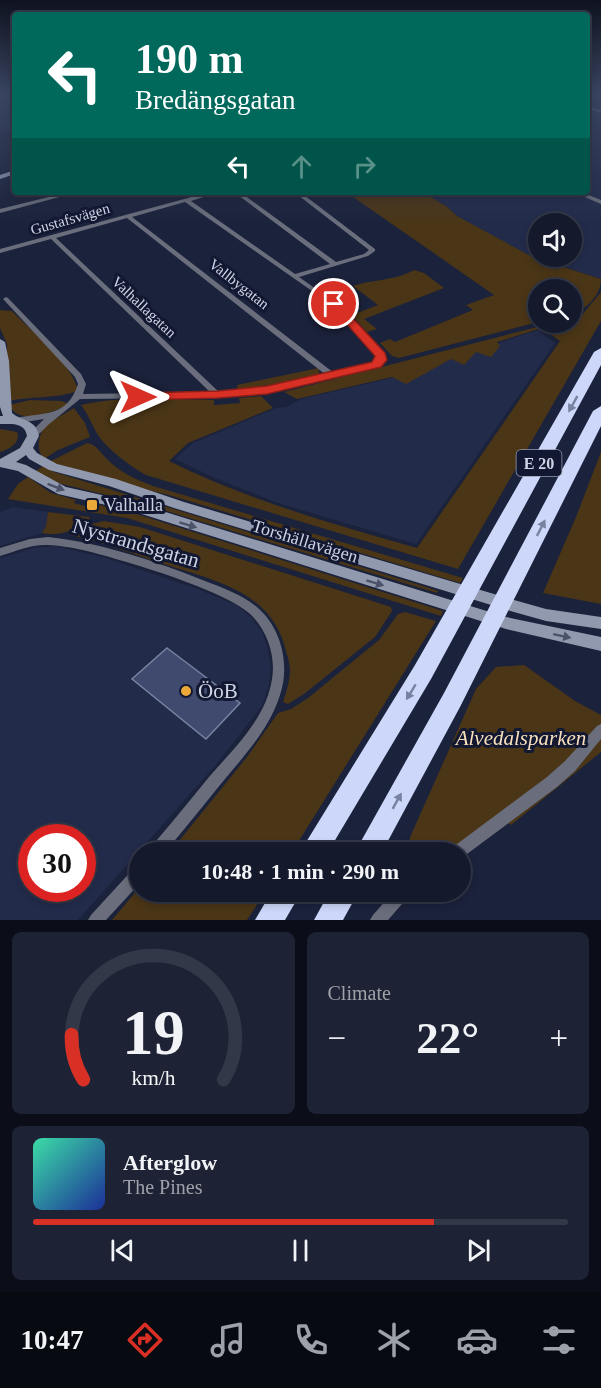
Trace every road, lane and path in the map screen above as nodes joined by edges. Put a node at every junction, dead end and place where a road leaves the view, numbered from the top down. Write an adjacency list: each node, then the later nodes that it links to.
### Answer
1 (63, 195): 8 (street)
2 (203, 195): 6 (street, Gustafsvägen)
3 (241, 195): 12 (street)
4 (301, 195): 12 (street)
5 (584, 195): 7 (street)
6 (187, 196): 9 (street, Gustafsvägen); 13 (street)
7 (601, 202)
8 (0, 211)
9 (128, 216): 10 (street, Gustafsvägen); 17 (street, Vallbygatan)
10 (52, 237): 11 (street, Gustafsvägen); 18 (street, Valhallagatan)
11 (0, 251)
12 (335, 264): 13 (street)
13 (295, 276): 17 (street)
14 (6, 299): 19 (street)
15 (0, 342): 23 (main road)
16 (601, 352): 32 (highway, E 20, one-way to 32)
17 (332, 375): 18 (street)
18 (218, 395): 19 (street)
19 (78, 397): 21 (street)
20 (601, 411): 33 (highway, E 20, one-way to 20)
21 (53, 416): 23 (street); 24 (street)
22 (0, 420): 23 (main road)
23 (16, 420): 24 (main road)
24 (34, 434): 25 (main road)
25 (28, 449): 26 (main road); 28 (main road, Torshällavägen)
26 (2, 463): 29 (main road, Torshällavägen, one-way to 29)
27 (0, 552): 31 (street, Nystrandsgatan)
28 (601, 623)
29 (601, 644)
30 (601, 730): 34 (street)
31 (164, 842)
32 (319, 842)
33 (373, 842)
34 (471, 842)
35 (129, 884): 39 (street)
36 (281, 902): 40 (highway)
37 (339, 902): 41 (highway)
38 (394, 902): 42 (street)
39 (96, 920)
40 (269, 920)
41 (328, 920)
42 (378, 920)

